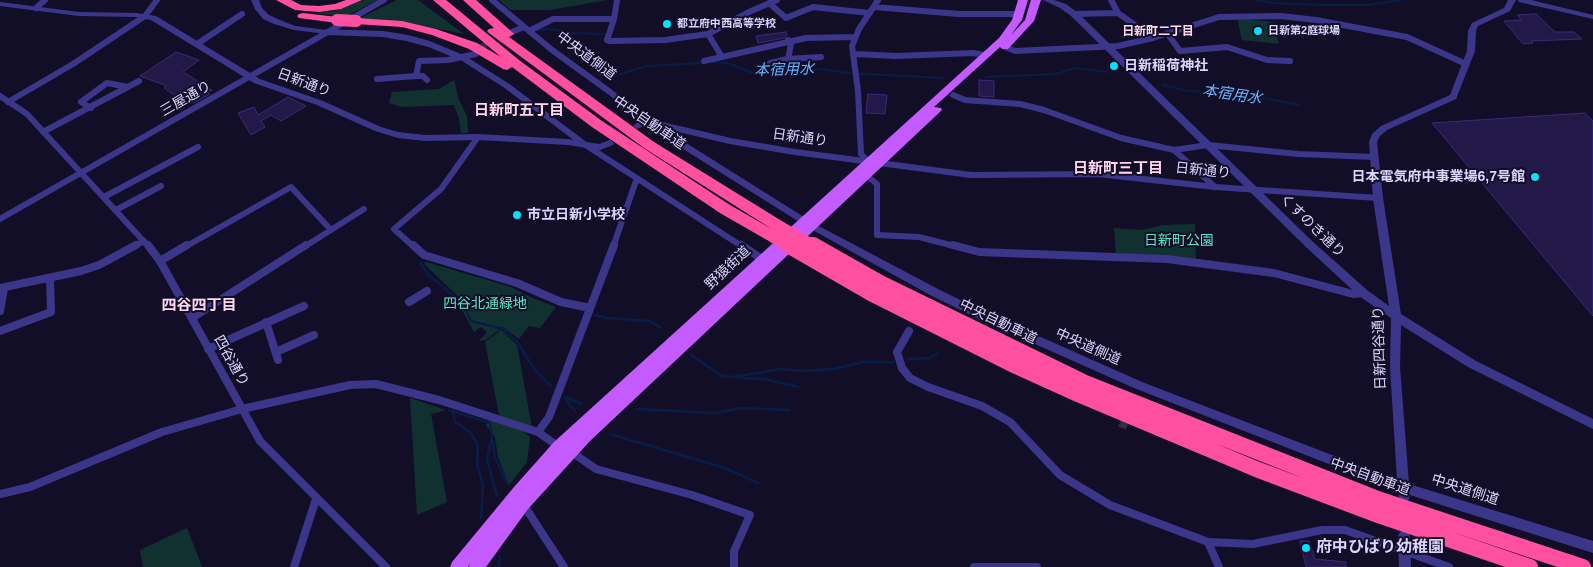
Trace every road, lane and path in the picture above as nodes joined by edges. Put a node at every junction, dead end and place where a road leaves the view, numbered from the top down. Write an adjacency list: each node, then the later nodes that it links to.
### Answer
1 (45, 0): 23 (street)
2 (157, 0): 29 (street)
3 (255, 0): 33 (street)
4 (274, 0): 66 (highway, bridge)
5 (282, 0): 6 (highway)
6 (356, 0)
7 (384, 0): 33 (street, 三屋通り)
8 (439, 0): 66 (highway, 中央自動車道)
9 (455, 0): 64 (highway, 中央自動車道)
10 (469, 0): 64 (highway)
11 (492, 0): 32 (street, 中央道側道)
12 (617, 0): 31 (street)
13 (777, 0): 22 (street)
14 (878, 0): 24 (street)
15 (1023, 0): 27 (main road, 野猿街道)
16 (1036, 0): 41 (main road, 野猿街道)
17 (1048, 0): 28 (street, くすのき通り)
18 (1111, 0): 25 (street)
19 (1512, 0): 53 (street)
20 (1522, 0): 30 (street)
21 (6, 3): 23 (street, 日新通り)
22 (769, 3): 24 (street); 36 (street)
23 (36, 8): 29 (street, 日新通り)
24 (872, 10): 27 (street); 37 (street)
25 (1118, 13): 28 (street); 38 (street)
26 (242, 14): 40 (street)
27 (1019, 14): 45 (main road, 野猿街道)
28 (1074, 14): 42 (street, くすのき通り)
29 (145, 16): 40 (street, 日新通り); 62 (street)
30 (1593, 17)
31 (614, 19): 32 (street); 36 (street)
32 (527, 29): 34 (street); 65 (street, 中央道側道)
33 (327, 32): 48 (street); 55 (street, 三屋通り)
34 (513, 33)
35 (1167, 33): 38 (street); 51 (street); 53 (street)
36 (708, 34): 46 (street)
37 (855, 37): 39 (street); 44 (street)
38 (1153, 38): 42 (street)
39 (788, 40): 46 (street); 49 (street)
40 (197, 44): 55 (street, 日新通り)
41 (1005, 47): 42 (street); 60 (main road, 野猿街道)
42 (1108, 47): 71 (street, くすのき通り)
43 (474, 53): 48 (street)
44 (854, 54): 45 (street); 75 (street)
45 (985, 55): 75 (main road, 野猿街道)
46 (722, 57): 50 (street)
47 (821, 57): 49 (street)
48 (463, 58): 54 (street); 70 (street)
49 (788, 59): 52 (street)
50 (704, 61)
51 (1290, 61)
52 (770, 63)
53 (1466, 64): 74 (street)
54 (416, 76): 56 (street); 58 (street)
55 (250, 77): 68 (street, 日新通り); 77 (street, 三屋通り)
56 (378, 79)
57 (139, 80): 59 (street)
58 (427, 80)
59 (128, 87): 63 (street); 63 (street)
60 (953, 95): 73 (street); 76 (main road, 野猿街道)
61 (0, 96): 62 (street, 四谷通り)
62 (8, 102): 67 (street, 四谷通り)
63 (92, 108): 67 (street)
64 (611, 119): 90 (highway, 中央自動車道)
65 (641, 123): 75 (street, 日新通り); 88 (street, 中央道側道)
66 (597, 124): 90 (highway, 中央自動車道)
67 (43, 132): 77 (street, 四谷通り)
68 (478, 137): 70 (street, 日新通り); 100 (street)
69 (610, 143): 70 (street, 日新通り)
70 (584, 144): 79 (street)
71 (1208, 145): 73 (street); 74 (street); 82 (street, くすのき通り)
72 (198, 147): 83 (street)
73 (1174, 150): 81 (street)
74 (1374, 157): 84 (street)
75 (868, 161): 76 (street, 日新通り); 88 (main road, 野猿街道)
76 (881, 162): 78 (main road, 野猿街道); 81 (street, 日新通り)
77 (82, 172): 83 (street, 四谷通り); 87 (street, 三屋通り)
78 (867, 176): 88 (main road, 野猿街道); 97 (street)
79 (637, 178): 92 (street); 100 (street)
80 (161, 186): 86 (street)
81 (1215, 187): 82 (street, 日新通り)
82 (1253, 190): 84 (street, 日新通り); 97 (street, くすのき通り)
83 (104, 197): 86 (street, 四谷通り)
84 (1378, 198): 102 (street, 日新四谷通り)
85 (364, 209): 89 (street)
86 (116, 210): 91 (street, 四谷通り)
87 (0, 219)
88 (808, 223): 92 (main road, 野猿街道); 112 (main road, 野猿街道); 113 (street, 中央道側道)
89 (331, 230): 93 (street); 103 (street)
90 (776, 232): 132 (highway, 中央自動車道, bridge); 133 (highway, 中央自動車道, bridge)
91 (144, 241): 93 (street, 四谷通り); 94 (street)
92 (762, 259): 112 (main road, 野猿街道)
93 (160, 261): 103 (street, 四谷通り)
94 (50, 278): 95 (street); 105 (street)
95 (2, 288): 101 (street)
96 (427, 291): 98 (street)
97 (1363, 293): 102 (street, くすのき通り)
98 (409, 302)
99 (304, 306): 104 (street)
100 (590, 308): 111 (street)
101 (0, 311)
102 (1396, 316): 110 (street, くすのき通り); 113 (street, 日新四谷通り)
103 (192, 318): 108 (street, 四谷通り)
104 (266, 322): 107 (street); 108 (street)
105 (0, 331)
106 (909, 331): 118 (street)
107 (314, 335)
108 (208, 348): 109 (street, 四谷通り)
109 (242, 409): 111 (street); 114 (street); 115 (street, 四谷通り)
110 (1593, 424)
111 (538, 432): 112 (street)
112 (565, 449): 116 (main road, 野猿街道); 123 (main road, 野猿街道); 126 (street)
113 (1403, 493): 119 (street, 中央道側道)
114 (0, 494)
115 (316, 499): 121 (street); 122 (street, 四谷通り)
116 (523, 504): 124 (main road, 野猿街道); 125 (street)
117 (1404, 536): 120 (street)
118 (1208, 542): 120 (street); 129 (street)
119 (1593, 548)
120 (1404, 550): 130 (street); 131 (street)
121 (294, 567)
122 (386, 567)
123 (458, 567)
124 (477, 567)
125 (564, 567)
126 (734, 567)
127 (974, 567): 128 (street)
128 (1037, 567)
129 (1218, 567)
130 (1405, 567)
131 (1449, 567)
132 (1530, 567)
133 (1583, 567)

